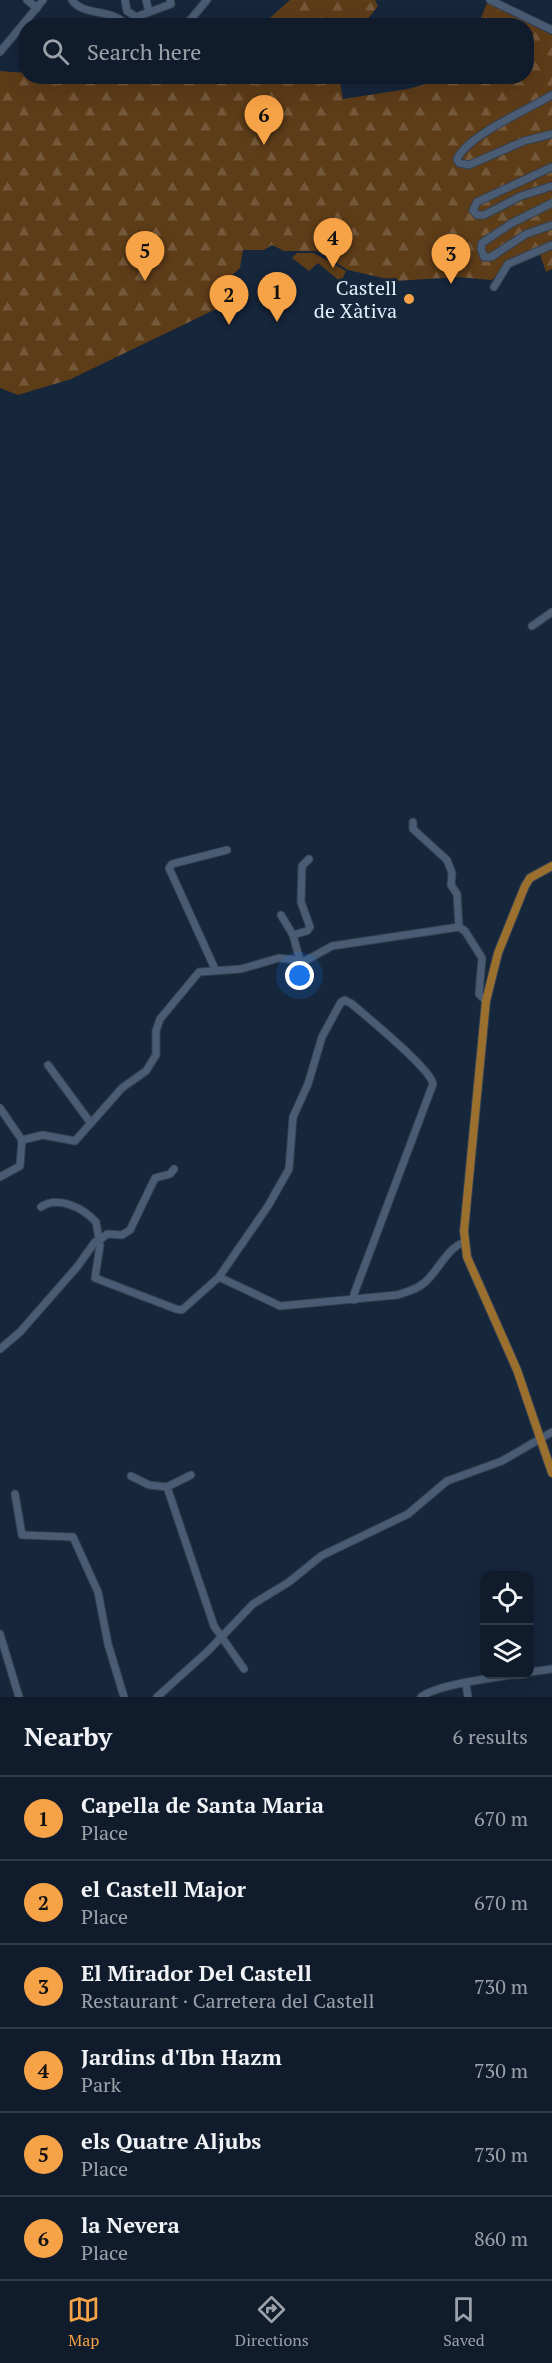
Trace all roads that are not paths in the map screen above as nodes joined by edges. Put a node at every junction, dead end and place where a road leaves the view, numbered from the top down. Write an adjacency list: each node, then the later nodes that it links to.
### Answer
1 (27, 0): 9 (street)
2 (43, 0): 9 (street)
3 (125, 0): 10 (street)
4 (146, 0): 10 (street)
5 (207, 0): 13 (street)
6 (489, 0): 14 (street)
7 (74, 2): 12 (street)
8 (170, 2): 10 (street)
9 (37, 8): 11 (street)
10 (149, 12)
11 (28, 18)
12 (116, 18)
13 (192, 18)
14 (527, 18)
15 (534, 21): 17 (street)
16 (18, 30): 18 (street)
17 (552, 30)
18 (0, 51)
19 (552, 95): 20 (street)
20 (552, 134)
21 (552, 167): 22 (street)
22 (552, 186)
23 (552, 203): 24 (street)
24 (552, 225)
25 (552, 245): 26 (street)
26 (494, 287)
27 (552, 612): 28 (street)
28 (532, 626)
29 (413, 822): 34 (street)
30 (227, 850): 37 (street)
31 (309, 859): 35 (street)
32 (552, 866): 38 (main road)
33 (281, 915): 35 (street)
34 (459, 927): 36 (street); 38 (street)
35 (293, 935): 36 (street)
36 (300, 961): 37 (street)
37 (215, 969): 41 (street)
38 (486, 1001): 47 (main road)
39 (48, 1065): 41 (street)
40 (0, 1108): 42 (street)
41 (90, 1122): 42 (street)
42 (22, 1140): 44 (street)
43 (174, 1169): 46 (street)
44 (0, 1177)
45 (41, 1207): 46 (street)
46 (98, 1241): 48 (street); 50 (street)
47 (465, 1242): 49 (street); 52 (main road)
48 (219, 1277): 49 (street); 49 (street)
49 (354, 1300)
50 (0, 1349)
51 (552, 1432): 52 (street)
52 (541, 1438): 53 (main road); 59 (street)
53 (552, 1473)
54 (191, 1475): 56 (street)
55 (131, 1476): 56 (street)
56 (167, 1487): 59 (street)
57 (15, 1494): 66 (street)
58 (0, 1634): 65 (street)
59 (221, 1639): 60 (street); 67 (street)
60 (244, 1669)
61 (552, 1669): 62 (street)
62 (534, 1671)
63 (492, 1679): 64 (street)
64 (466, 1684): 68 (street); 69 (street)
65 (19, 1697)
66 (124, 1697)
67 (157, 1697)
68 (421, 1697)
69 (468, 1697)

